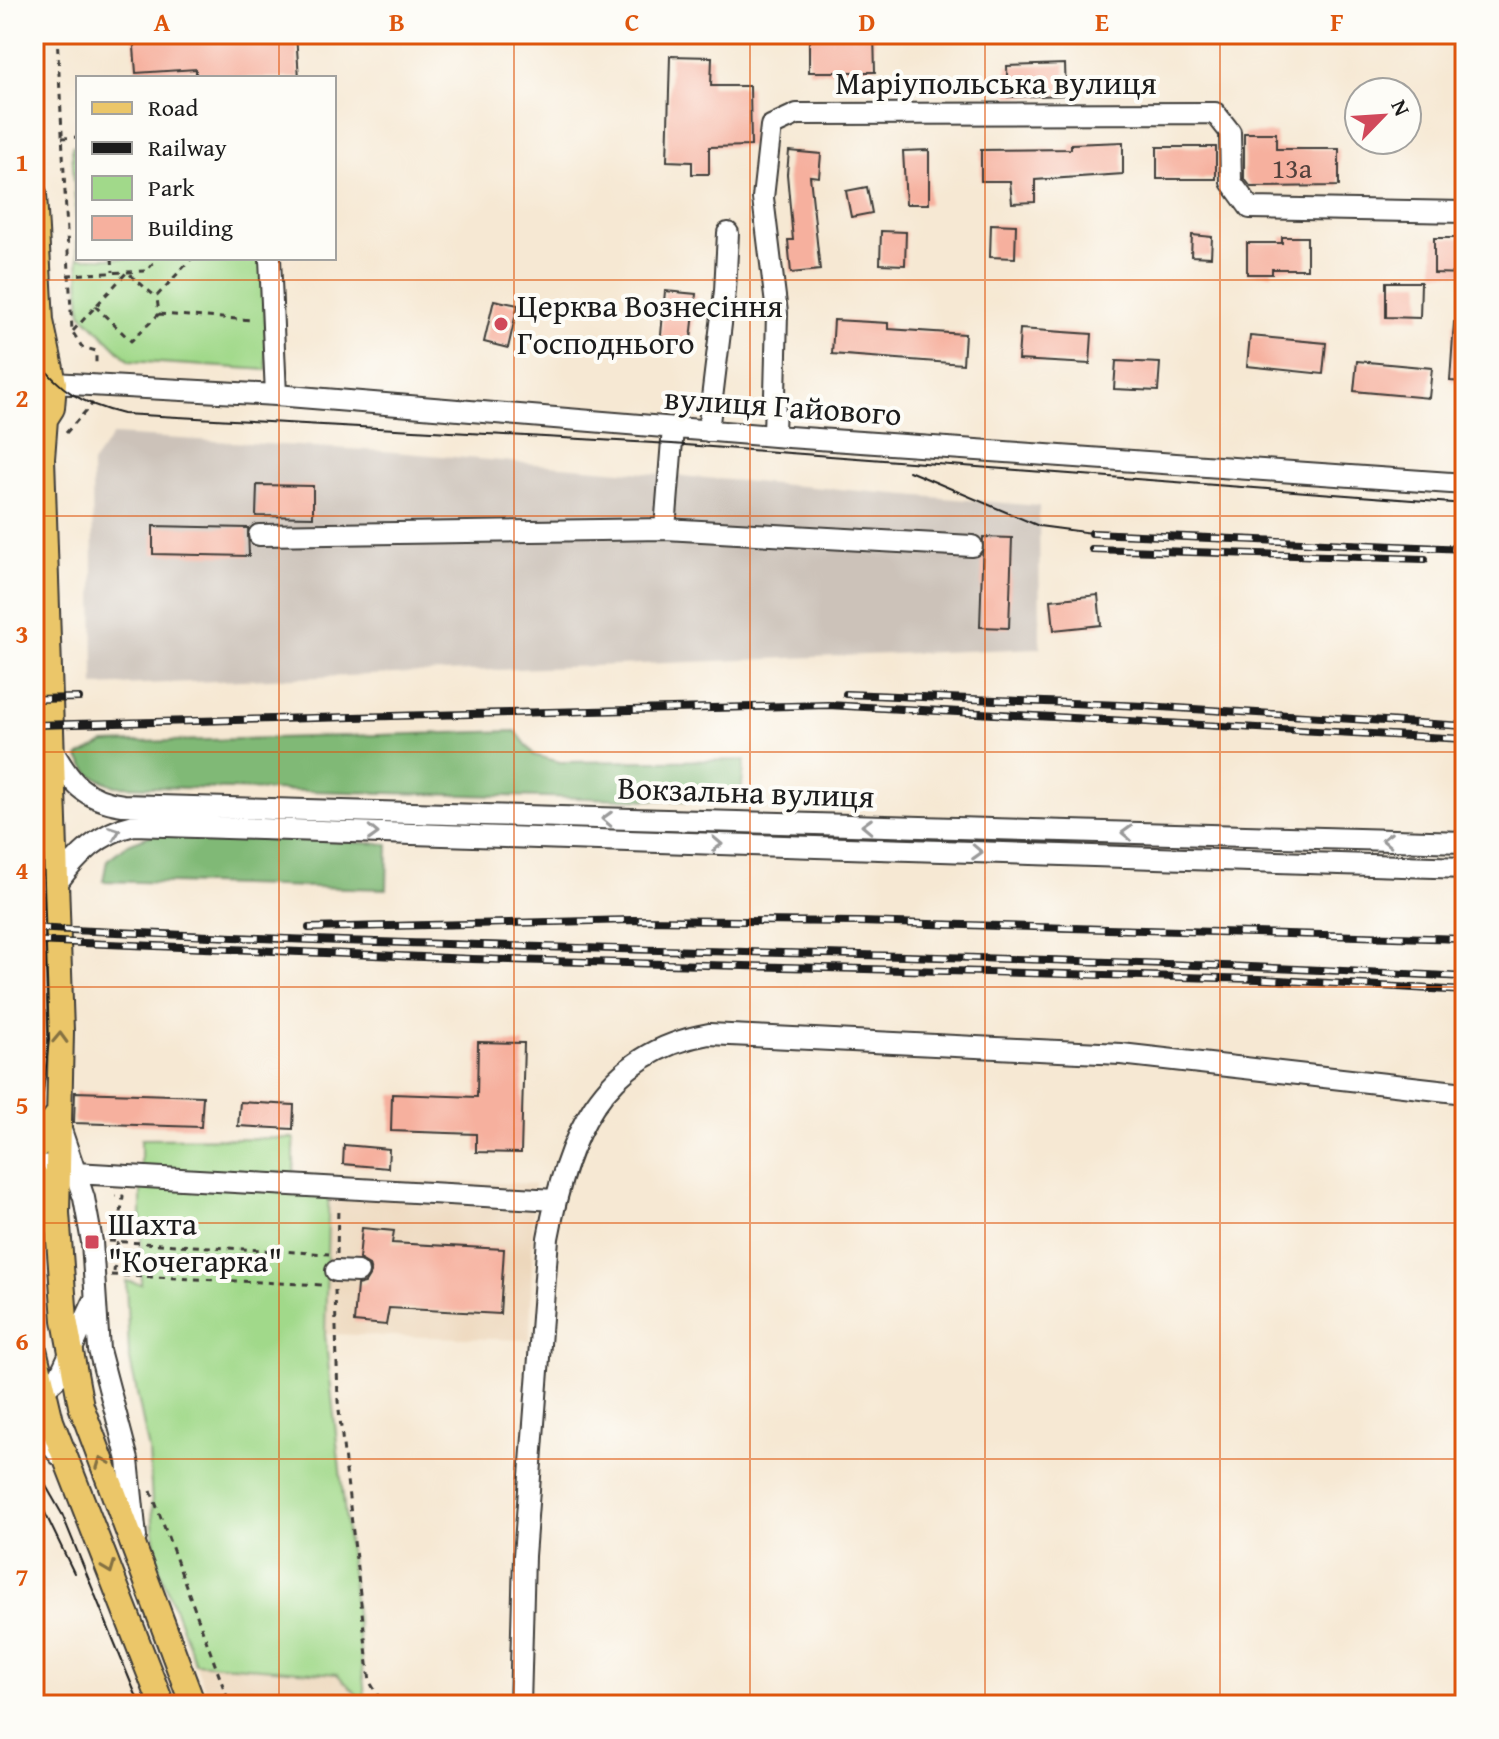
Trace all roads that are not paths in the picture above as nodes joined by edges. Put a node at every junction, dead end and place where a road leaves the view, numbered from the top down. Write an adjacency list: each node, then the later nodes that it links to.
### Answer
1 (34, 194): 4 (main road)
2 (1465, 212): 13 (street, Маріупольська вулиця)
3 (728, 233): 12 (street)
4 (34, 248): 6 (main road)
5 (270, 260): 9 (street)
6 (41, 321): 7 (main road); 8 (street)
7 (44, 382): 8 (street, вулиця Гайового); 10 (main road)
8 (96, 383): 9 (street, вулиця Гайового); 10 (street)
9 (276, 395): 11 (street, вулиця Гайового)
10 (52, 408): 18 (main road)
11 (673, 428): 12 (street, вулиця Гайового); 15 (street)
12 (708, 431): 13 (street, вулиця Гайового)
13 (774, 436): 14 (street, вулиця Гайового)
14 (1465, 484)
15 (665, 529): 16 (street); 17 (street)
16 (259, 535)
17 (972, 546)
18 (52, 749): 19 (street, Вокзальна вулиця, one-way to 18); 21 (main road)
19 (1465, 842)
20 (1465, 868): 21 (street, Вокзальна вулиця, one-way to 20)
21 (57, 883): 23 (main road, one-way to 21)
22 (1465, 1093): 26 (street)
23 (57, 1115): 24 (main road); 25 (main road)
24 (34, 1150)
25 (50, 1169): 26 (street); 29 (street); 31 (main road)
26 (555, 1200): 38 (street)
27 (336, 1263): 28 (street)
28 (358, 1272)
29 (94, 1299): 31 (street); 35 (street)
30 (34, 1349): 32 (main road)
31 (69, 1349): 32 (street); 35 (main road, one-way to 31)
32 (37, 1388): 34 (main road)
33 (34, 1424): 34 (street)
34 (70, 1468): 36 (main road, one-way to 36)
35 (139, 1561): 37 (main road)
36 (162, 1705)
37 (193, 1705)
38 (520, 1705)

